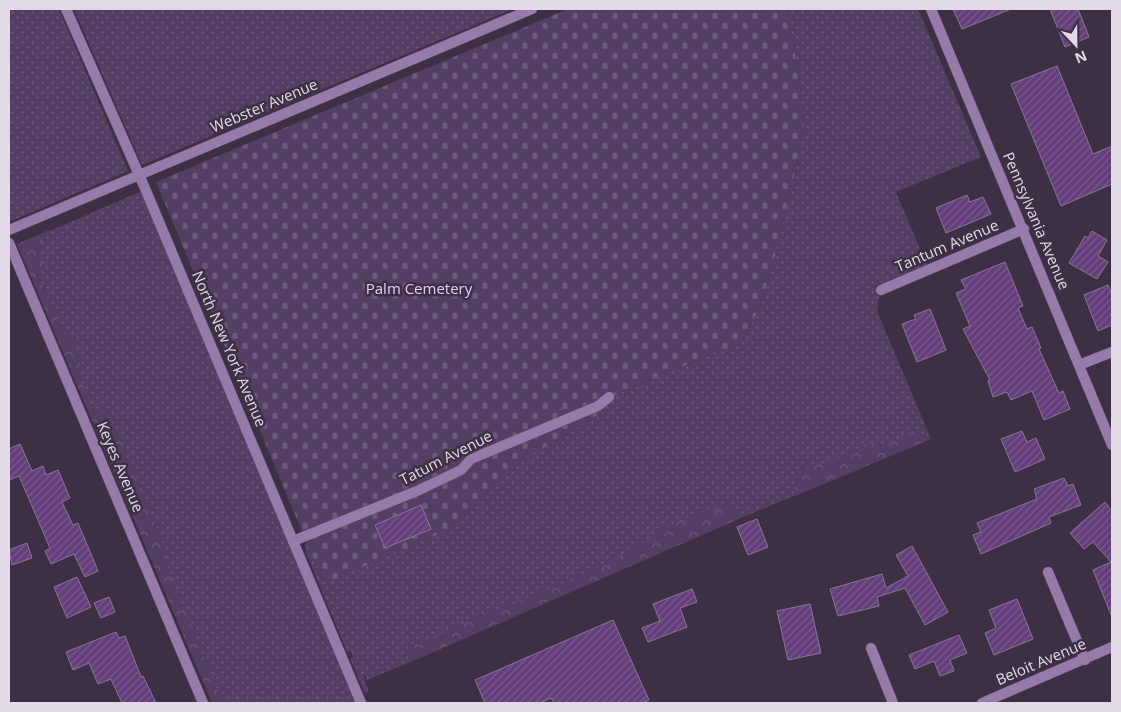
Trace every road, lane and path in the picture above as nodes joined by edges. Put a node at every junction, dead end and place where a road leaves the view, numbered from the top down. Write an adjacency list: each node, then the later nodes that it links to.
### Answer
1 (66, 9): 4 (street, North New York Avenue)
2 (532, 9): 4 (street, Webster Avenue)
3 (932, 9): 6 (street, Pennsylvania Avenue)
4 (139, 175): 5 (street, Webster Avenue); 13 (street, North New York Avenue)
5 (9, 230)
6 (1024, 230): 8 (street, Tantum Avenue); 10 (street, Pennsylvania Avenue)
7 (9, 243): 18 (street, Keyes Avenue)
8 (881, 290)
9 (1112, 352): 10 (street)
10 (1079, 365): 12 (street, Pennsylvania Avenue)
11 (609, 397): 13 (street, Tatum Avenue)
12 (1112, 445)
13 (293, 541): 19 (street, North New York Avenue)
14 (1048, 572): 17 (street)
15 (1112, 647): 17 (street, Beloit Avenue)
16 (871, 648): 20 (street)
17 (1085, 660): 21 (street, Beloit Avenue)
18 (203, 703)
19 (361, 703)
20 (893, 703)
21 (982, 703)

